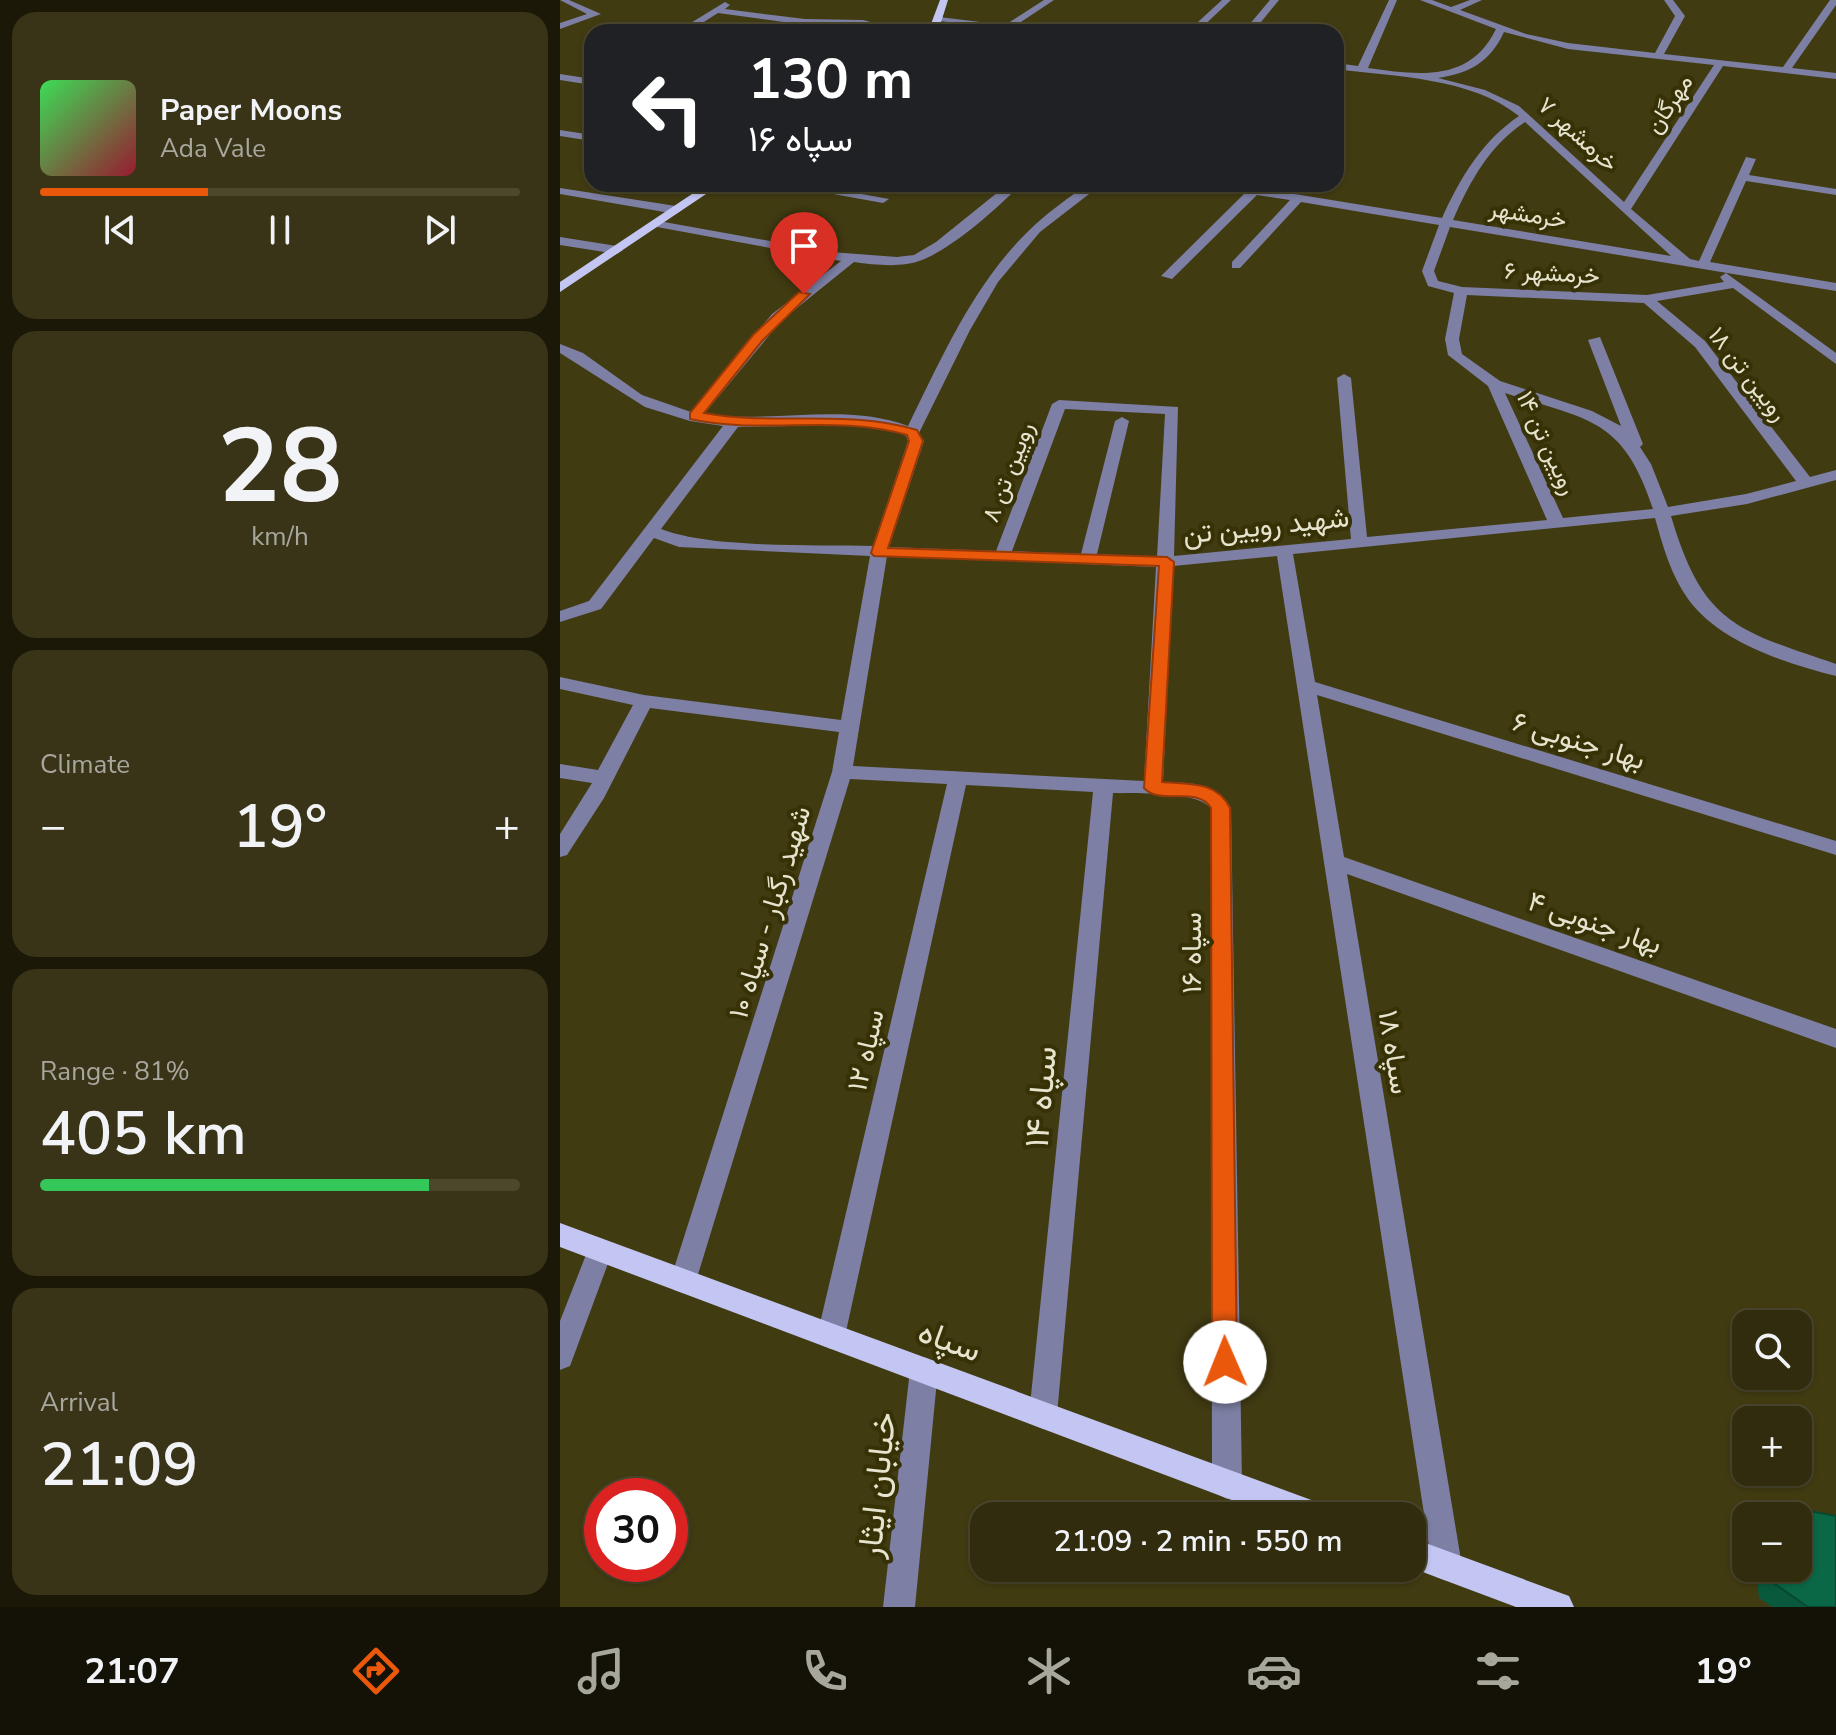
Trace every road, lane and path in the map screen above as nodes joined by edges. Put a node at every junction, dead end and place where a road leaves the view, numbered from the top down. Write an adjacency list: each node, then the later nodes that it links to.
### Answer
1 (561, 0): 24 (street)
2 (733, 0): 12 (street)
3 (944, 0): 14 (main road)
4 (1050, 0): 21 (street)
5 (1227, 0): 22 (street)
6 (1275, 0): 23 (street)
7 (1393, 0): 29 (street)
8 (1424, 0): 13 (street, مهرگان)
9 (1478, 0): 13 (street)
10 (1668, 0): 26 (street)
11 (1835, 0): 30 (street)
12 (715, 10): 15 (street); 16 (street)
13 (1451, 10): 25 (street, مهرگان)
14 (939, 20): 19 (main road); 20 (street)
15 (805, 22): 17 (street); 18 (street)
16 (693, 24)
17 (802, 24)
18 (868, 24)
19 (937, 24)
20 (972, 24)
21 (1012, 24)
22 (1201, 24)
23 (1255, 24)
24 (560, 26)
25 (1501, 28): 26 (street, مهرگان); 32 (street)
26 (1659, 55): 27 (street, مهرگان)
27 (1721, 62): 30 (street, مهرگان); 50 (street, مهرگان)
28 (1344, 67): 29 (street)
29 (1362, 69): 32 (street)
30 (1786, 70): 31 (street, مهرگان)
31 (1835, 74)
32 (1416, 75): 35 (street, خرمشهر ۷)
33 (560, 77): 34 (street)
34 (584, 81)
35 (1525, 117): 50 (street, خرمشهر ۷); 52 (street)
36 (560, 133): 37 (street)
37 (584, 137)
38 (1750, 159): 39 (street)
39 (1743, 177): 47 (street); 59 (street)
40 (560, 191): 51 (street)
41 (703, 192): 51 (main road)
42 (837, 192): 49 (street)
43 (1005, 192): 56 (street)
44 (1086, 192): 75 (street, شهید رگبار - سپاه ۱۰)
45 (1253, 192): 61 (street)
46 (1260, 192): 48 (street, خرمشهر)
47 (1836, 192)
48 (1298, 198): 52 (street, خرمشهر); 58 (street)
49 (883, 199)
50 (1626, 208): 57 (street, خرمشهر ۷)
51 (676, 210): 53 (main road)
52 (1444, 222): 57 (street, خرمشهر); 65 (street, خرمشهر ۶)
53 (657, 223): 55 (main road); 56 (street)
54 (560, 241): 55 (street)
55 (617, 250): 64 (main road)
56 (852, 258): 72 (street)
57 (1688, 263): 59 (street, خرمشهر)
58 (1236, 265)
59 (1703, 265): 60 (street, خرمشهر)
60 (1718, 268): 62 (street); 63 (street, خرمشهر)
61 (1167, 276)
62 (1734, 284): 66 (street, خرمشهر ۶); 69 (street)
63 (1836, 286)
64 (560, 288)
65 (1461, 291): 66 (street, خرمشهر ۶); 71 (street)
66 (1647, 299): 78 (street, رویین تن ۱۸)
67 (1595, 340): 76 (street)
68 (560, 348): 72 (street)
69 (1836, 360)
70 (1344, 378): 82 (street)
71 (1494, 384): 76 (street); 80 (street, رویین تن ۱۴)
72 (695, 416): 74 (street)
73 (1122, 421): 86 (street)
74 (733, 423): 75 (street); 81 (street)
75 (912, 433): 84 (street, شهید رگبار - سپاه ۱۰)
76 (1640, 460): 79 (street)
77 (1836, 475): 78 (street, شهید رویین تن)
78 (1806, 483): 79 (street, شهید رویین تن)
79 (1662, 513): 80 (street, شهید رویین تن); 89 (street)
80 (1557, 523): 82 (street, شهید رویین تن)
81 (651, 531): 84 (street, شهید رویین تن); 88 (street)
82 (1359, 542): 83 (street, شهید رویین تن)
83 (1284, 549): 87 (street, شهید رویین تن); 91 (street, سپاه ۱۸)
84 (879, 553): 85 (street, شهید رویین تن); 93 (street, شهید رگبار - سپاه ۱۰)
85 (1002, 556): 86 (street, شهید رویین تن); 87 (street, رویین تن ۸)
86 (1088, 559): 87 (street, شهید رویین تن)
87 (1167, 562): 99 (street)
88 (560, 617)
89 (1836, 670)
90 (560, 683): 92 (street)
91 (1306, 686): 100 (street, بهار جنوبی ۶); 102 (street, سپاه ۱۸)
92 (644, 701): 93 (street); 96 (street)
93 (850, 727): 95 (street, شهید رگبار - سپاه ۱۰)
94 (560, 771): 96 (street)
95 (842, 772): 97 (street, سپاه ۱۶); 106 (street, شهید رگبار - سپاه ۱۰)
96 (604, 778): 101 (street)
97 (958, 778): 98 (street, سپاه ۱۶); 107 (street, سپاه ۱۲)
98 (1104, 785): 99 (street, سپاه ۱۶); 110 (street, سپاه ۱۴)
99 (1153, 788): 111 (street, سپاه ۱۶)
100 (1836, 848)
101 (560, 850)
102 (1335, 862): 103 (street, بهار جنوبی ۴); 114 (street, سپاه ۱۸)
103 (1836, 1039)
104 (560, 1235): 105 (main road, سپاه)
105 (600, 1250): 106 (main road, سپاه); 108 (street)
106 (683, 1281): 107 (main road, سپاه)
107 (831, 1336): 109 (main road, سپاه)
108 (560, 1357)
109 (924, 1370): 110 (main road, سپاه); 115 (street, خیابان ایثار)
110 (1043, 1415): 111 (main road, سپاه)
111 (1227, 1484): 112 (main road, سپاه)
112 (1276, 1502)
113 (1426, 1558): 114 (main road)
114 (1447, 1566): 116 (main road)
115 (899, 1607)
116 (1558, 1607)

